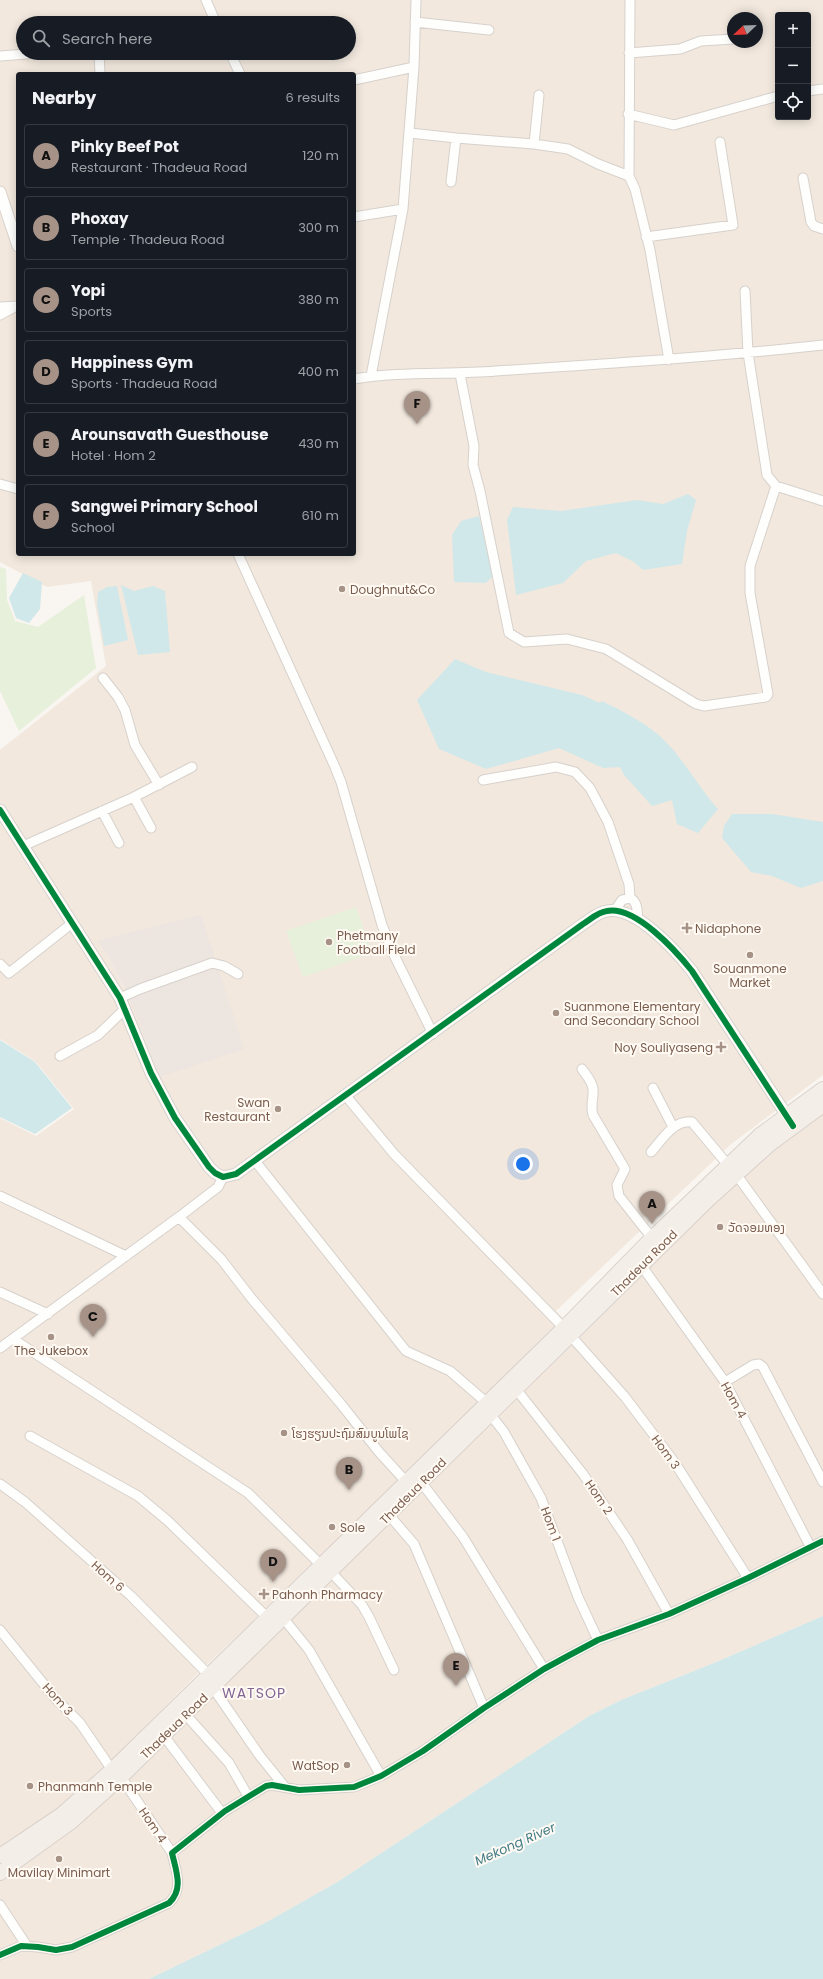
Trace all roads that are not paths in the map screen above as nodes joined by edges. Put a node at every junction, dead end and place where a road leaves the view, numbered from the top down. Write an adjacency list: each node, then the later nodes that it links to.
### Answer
1 (206, 0): 4 (street)
2 (416, 0): 5 (street)
3 (630, 0): 8 (street)
4 (213, 16)
5 (415, 22): 6 (street); 13 (street)
6 (489, 30)
7 (727, 40): 8 (street)
8 (629, 53): 21 (street)
9 (16, 55): 10 (street)
10 (0, 56)
11 (99, 60): 14 (street)
12 (233, 60): 15 (street)
13 (414, 67): 16 (street); 22 (street)
14 (100, 72)
15 (239, 72)
16 (356, 80)
17 (823, 89): 18 (street)
18 (811, 91)
19 (539, 95): 25 (street)
20 (775, 97): 21 (street)
21 (628, 114): 26 (street)
22 (410, 133): 23 (street); 30 (street)
23 (456, 138): 25 (street); 28 (street)
24 (720, 142): 33 (street)
25 (534, 144): 26 (street)
26 (629, 176): 33 (street)
27 (803, 178): 32 (street)
28 (451, 182)
29 (0, 192): 34 (street)
30 (403, 209): 31 (street); 43 (street)
31 (356, 217)
32 (823, 229)
33 (646, 237): 41 (street)
34 (16, 240)
35 (745, 290): 40 (street)
36 (0, 307): 37 (street)
37 (16, 307): 38 (street)
38 (0, 315)
39 (823, 345): 40 (street)
40 (748, 353): 41 (street); 46 (street)
41 (669, 360): 42 (street)
42 (460, 374): 43 (street); 46 (street)
43 (371, 376): 44 (street)
44 (356, 379)
45 (0, 484): 47 (street)
46 (776, 486): 48 (street)
47 (16, 488)
48 (823, 500)
49 (239, 556): 68 (street)
50 (103, 678): 53 (street)
51 (192, 767): 53 (street)
52 (483, 780): 60 (street)
53 (158, 785): 54 (street)
54 (134, 797): 56 (street); 57 (street)
55 (0, 810): 59 (street)
56 (102, 811): 58 (street); 59 (street)
57 (151, 828)
58 (119, 843)
59 (23, 846): 63 (street)
60 (630, 898): 61 (street); 62 (street)
61 (615, 910): 62 (street); 68 (street)
62 (638, 920): 75 (street)
63 (71, 924): 64 (street); 66 (street)
64 (0, 964)
65 (238, 974): 66 (street)
66 (120, 998): 67 (street)
67 (125, 1009): 69 (street); 80 (street)
68 (433, 1034): 73 (street)
69 (60, 1056)
70 (582, 1069): 83 (street)
71 (653, 1088): 76 (street)
72 (823, 1089): 75 (main road, Thadeua Road)
73 (346, 1096): 78 (street); 90 (street, Hom 3)
74 (823, 1105): 75 (main road, Thadeua Road)
75 (790, 1121): 79 (main road, Thadeua Road)
76 (673, 1127): 77 (street); 79 (street)
77 (651, 1152)
78 (255, 1161): 80 (street); 94 (street, Hom 1)
79 (732, 1170): 83 (main road, Thadeua Road); 85 (main road, Thadeua Road); 86 (street)
80 (223, 1177): 82 (street)
81 (0, 1196): 84 (street)
82 (179, 1217): 84 (street); 98 (street)
83 (652, 1238): 90 (main road, Thadeua Road)
84 (126, 1256): 89 (street)
85 (641, 1265): 90 (main road, Thadeua Road); 92 (street, Hom 4)
86 (820, 1282): 88 (street)
87 (0, 1292): 89 (street)
88 (823, 1294)
89 (48, 1314): 91 (street)
90 (568, 1332): 93 (main road, Thadeua Road); 94 (main road, Thadeua Road); 103 (street, Hom 3)
91 (4, 1344): 102 (street)
92 (725, 1382): 96 (street); 101 (street, Hom 4)
93 (516, 1389): 94 (main road, Thadeua Road); 104 (street, Hom 2)
94 (489, 1409): 98 (main road, Thadeua Road); 108 (street, Hom 1)
95 (30, 1436): 105 (street)
96 (823, 1482)
97 (0, 1484): 111 (street, Hom 6)
98 (413, 1485): 99 (main road, Thadeua Road); 102 (main road, Thadeua Road); 109 (street)
99 (389, 1515): 102 (main road, Thadeua Road); 112 (street)
100 (823, 1541): 101 (street)
101 (810, 1546): 103 (street)
102 (326, 1569): 105 (main road, Thadeua Road); 106 (main road, Thadeua Road); 110 (street)
103 (748, 1578): 104 (street)
104 (669, 1614): 108 (street)
105 (268, 1618): 111 (main road, Thadeua Road)
106 (284, 1619): 111 (main road, Thadeua Road); 116 (street)
107 (0, 1630): 115 (street, Hom 3)
108 (598, 1640): 109 (street)
109 (544, 1669): 112 (street)
110 (394, 1670)
111 (211, 1682): 113 (main road, Thadeua Road); 115 (main road, Thadeua Road); 117 (street, Hom 6)
112 (484, 1708): 116 (street)
113 (186, 1715): 114 (main road, Thadeua Road); 118 (street)
114 (164, 1736): 115 (main road, Thadeua Road); 119 (street)
115 (116, 1774): 120 (street, Hom 4); 121 (main road, Thadeua Road); 122 (main road, Thadeua Road)
116 (381, 1776): 117 (street)
117 (285, 1786): 118 (street)
118 (248, 1796): 119 (street)
119 (222, 1813): 120 (street)
120 (172, 1853): 124 (street)
121 (0, 1856)
122 (0, 1873)
123 (0, 1905): 124 (street)
124 (27, 1946): 125 (street)
125 (0, 1955)

